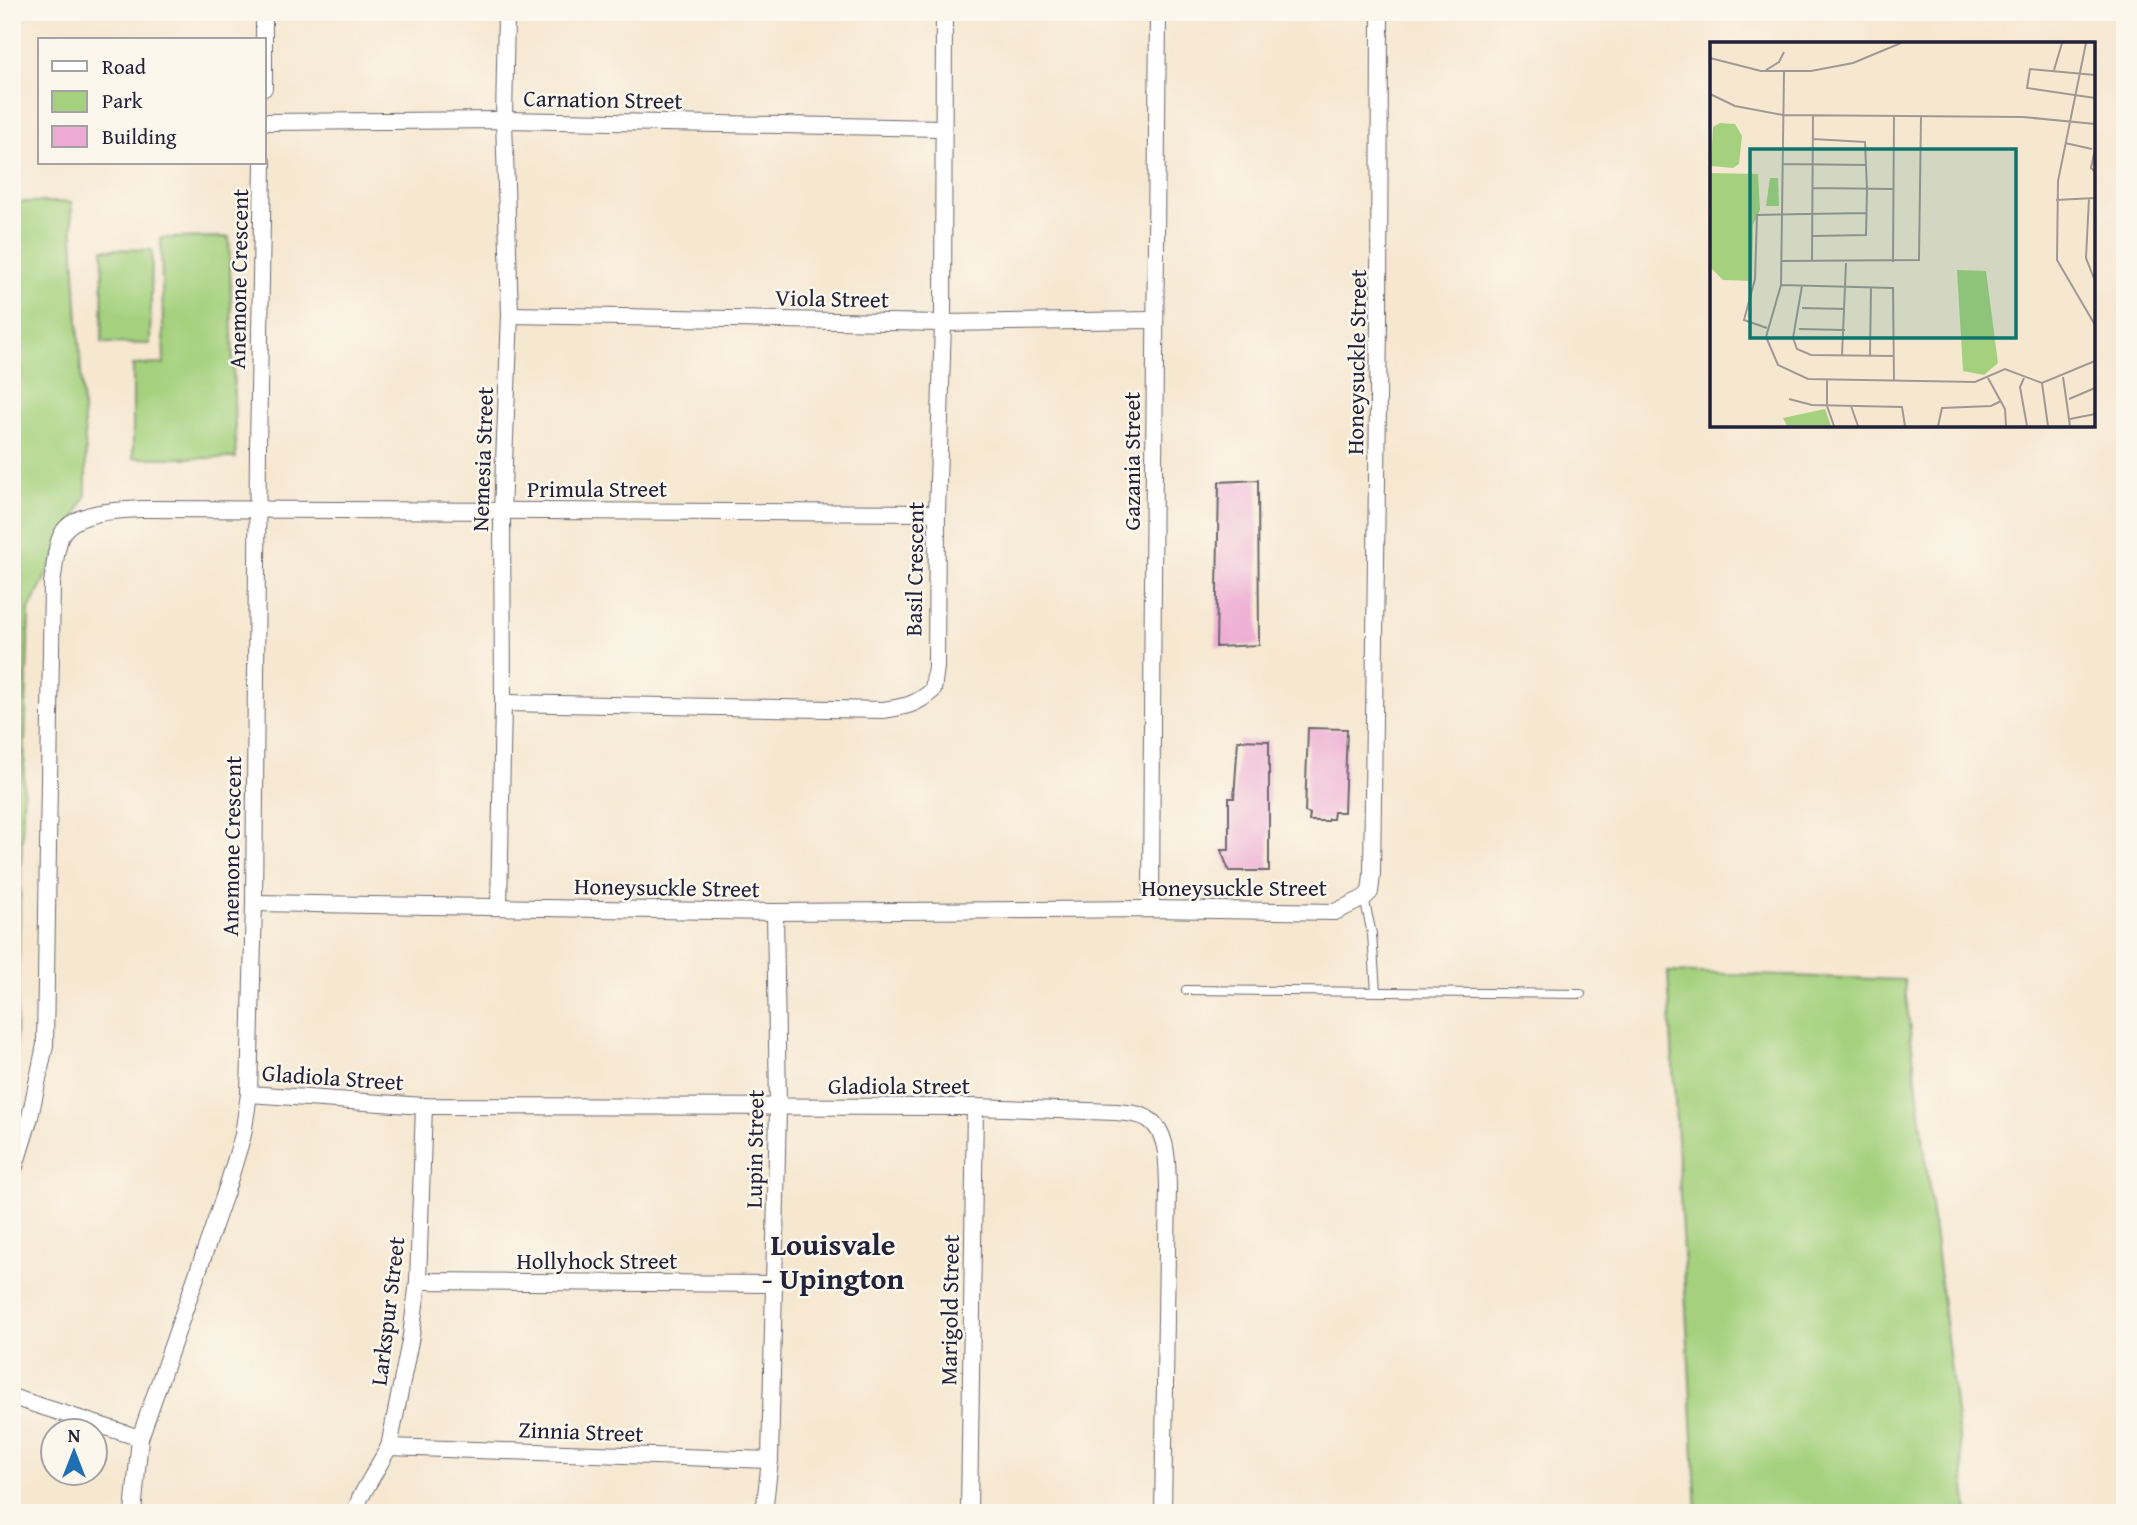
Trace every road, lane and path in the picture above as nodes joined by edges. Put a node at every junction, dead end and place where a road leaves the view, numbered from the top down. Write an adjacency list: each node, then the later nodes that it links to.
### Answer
1 (264, 12): 6 (street)
2 (506, 12): 7 (street, Nemesia Street)
3 (944, 12): 9 (street, Basil Crescent)
4 (1158, 12): 12 (street, Gazania Street)
5 (1380, 12): 18 (street, Honeysuckle Street)
6 (264, 38)
7 (504, 120): 8 (street, Carnation Street); 9 (street, Carnation Street); 11 (street, Nemesia Street)
8 (266, 122)
9 (942, 128): 13 (street, Basil Crescent)
10 (263, 164): 15 (street, Anemone Crescent)
11 (510, 315): 13 (street, Viola Street); 14 (street, Nemesia Street)
12 (1153, 320): 13 (street, Viola Street); 21 (street, Gazania Street)
13 (943, 323): 16 (street, Basil Crescent)
14 (502, 510): 15 (street, Primula Street); 16 (street, Primula Street); 17 (street, Nemesia Street)
15 (257, 511): 19 (street, Anemone Crescent); 30 (street, Primula Street)
16 (937, 513): 17 (street, Basil Crescent)
17 (503, 703): 20 (street, Nemesia Street)
18 (1364, 898): 21 (street, Honeysuckle Street); 24 (lane)
19 (254, 904): 20 (street, Honeysuckle Street); 26 (street, Anemone Crescent)
20 (499, 907): 22 (street, Honeysuckle Street)
21 (1151, 909): 22 (street, Honeysuckle Street)
22 (775, 912): 28 (street, Lupin Street)
23 (1185, 990): 24 (lane)
24 (1376, 992): 25 (lane)
25 (1581, 994)
26 (249, 1094): 27 (street, Gladiola Street); 34 (street, Anemone Crescent)
27 (424, 1106): 28 (street, Gladiola Street); 31 (street, Larkspur Street)
28 (778, 1108): 29 (street, Gladiola Street); 32 (street, Lupin Street)
29 (975, 1108): 40 (street, Marigold Street); 41 (street, Gladiola Street)
30 (12, 1176)
31 (418, 1281): 32 (street, Hollyhock Street); 35 (street, Larkspur Street)
32 (775, 1284): 36 (street, Lupin Street)
33 (12, 1397): 34 (street)
34 (140, 1438): 37 (street, Anemone Crescent)
35 (389, 1447): 36 (street, Zinnia Street); 38 (street, Larkspur Street)
36 (771, 1460): 39 (street, Lupin Street)
37 (133, 1513)
38 (355, 1513)
39 (764, 1513)
40 (969, 1513)
41 (1163, 1513)

